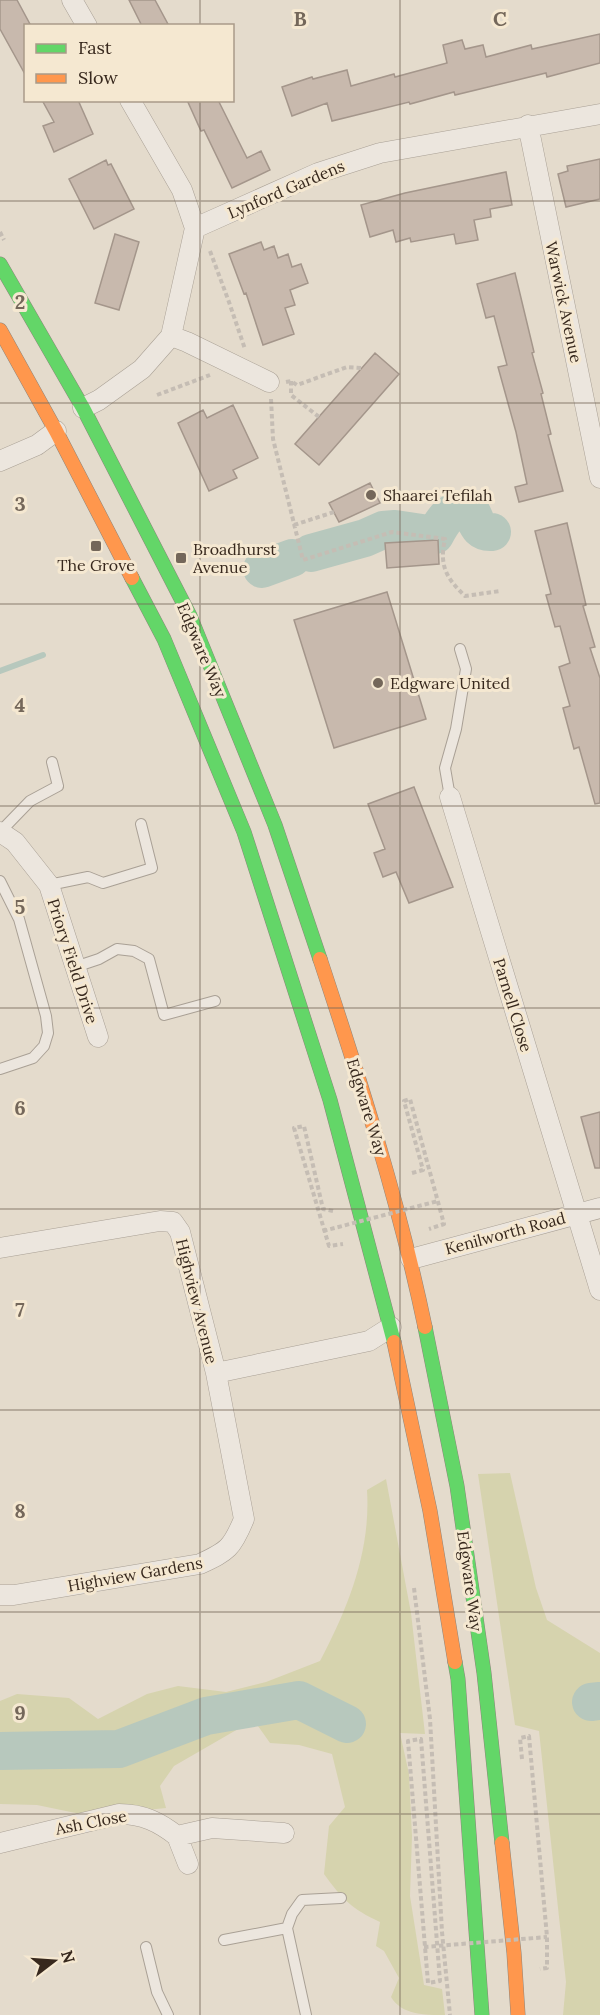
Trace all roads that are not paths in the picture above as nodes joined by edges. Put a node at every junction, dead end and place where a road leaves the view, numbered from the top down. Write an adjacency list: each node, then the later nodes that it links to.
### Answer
1 (72, 0): 2 (street)
2 (86, 24)
3 (131, 102): 6 (street)
4 (600, 114): 5 (street, Lynford Gardens)
5 (528, 125): 6 (street, Lynford Gardens); 14 (street, Warwick Avenue)
6 (195, 228): 9 (street)
7 (0, 264): 11 (highway, Edgware Way)
8 (0, 330): 12 (highway, Edgware Way)
9 (171, 336): 10 (street); 11 (street)
10 (261, 379)
11 (84, 408): 29 (highway, Edgware Way)
12 (56, 431): 13 (street); 31 (highway, Edgware Way)
13 (0, 461)
14 (600, 478)
15 (460, 649): 17 (lane)
16 (52, 762): 19 (lane)
17 (450, 797): 27 (street, Parnell Close)
18 (141, 824): 21 (lane)
19 (0, 832): 21 (street, Priory Field Drive)
20 (0, 881): 25 (lane)
21 (49, 885): 22 (street, Priory Field Drive)
22 (75, 967): 23 (lane); 24 (street, Priory Field Drive)
23 (215, 1000)
24 (98, 1037)
25 (0, 1069)
26 (600, 1208): 27 (street, Kenilworth Road)
27 (577, 1214): 29 (street, Kenilworth Road); 30 (street, Parnell Close)
28 (0, 1248): 32 (street, Highview Avenue)
29 (411, 1259): 45 (highway, Edgware Way)
30 (600, 1290)
31 (391, 1327): 32 (street, Highview Avenue); 44 (highway, Edgware Way)
32 (216, 1373): 33 (street, Highview Gardens)
33 (0, 1595)
34 (284, 1833): 35 (street)
35 (177, 1836): 36 (street, Ash Close); 37 (street)
36 (0, 1843)
37 (188, 1864)
38 (341, 1898): 39 (lane)
39 (287, 1928): 40 (lane); 43 (lane)
40 (224, 1940)
41 (146, 1947): 42 (lane)
42 (168, 2015)
43 (306, 2015)
44 (482, 2015)
45 (518, 2015)

